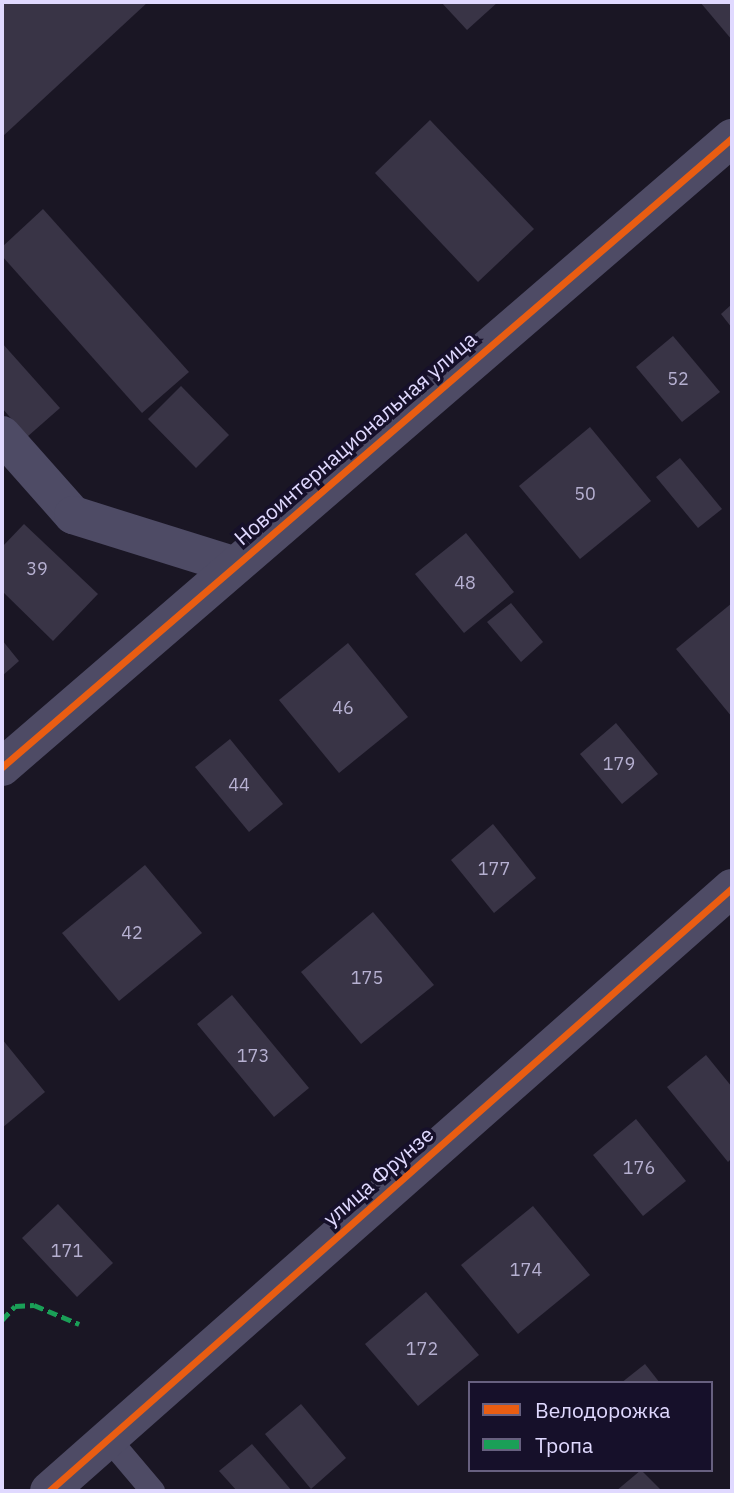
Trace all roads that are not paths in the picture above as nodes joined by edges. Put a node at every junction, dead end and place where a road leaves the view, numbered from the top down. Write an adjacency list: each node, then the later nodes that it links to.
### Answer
1 (732, 138): 3 (street, Новоинтернациональная улица)
2 (2, 435): 3 (street)
3 (233, 565): 4 (street, Новоинтернациональная улица)
4 (2, 767)
5 (732, 888): 6 (street, улица Фрунзе)
6 (108, 1438): 7 (street, улица Фрунзе); 8 (lane)
7 (49, 1491)
8 (153, 1491)

